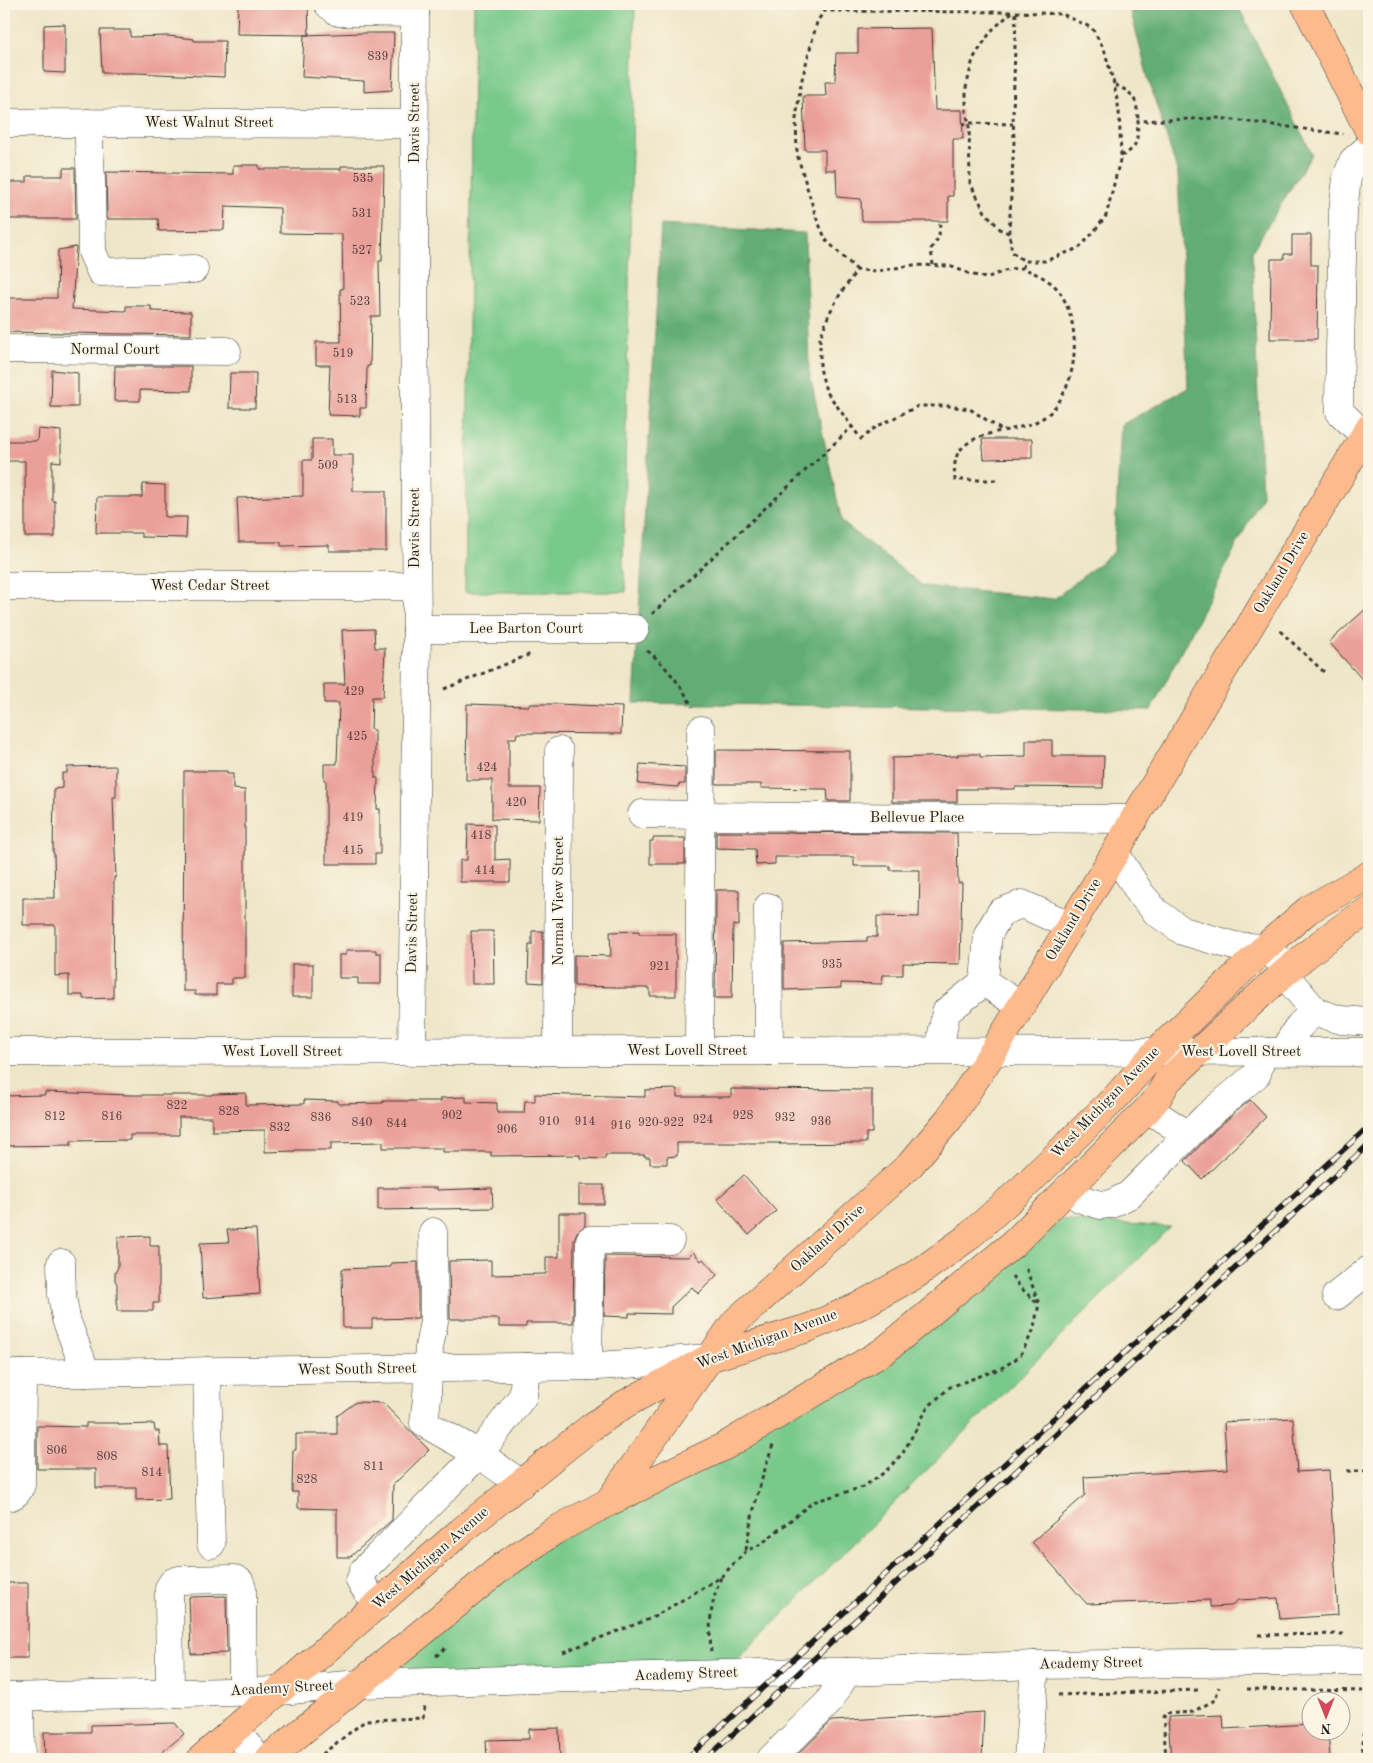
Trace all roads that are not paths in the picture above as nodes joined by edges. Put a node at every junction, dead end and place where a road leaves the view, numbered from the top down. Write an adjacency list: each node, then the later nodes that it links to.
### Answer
1 (328, 4): 3 (street)
2 (1305, 4): 7 (main road)
3 (415, 8): 6 (street, Davis Street)
4 (4, 123): 5 (street, West Walnut Street)
5 (88, 123): 6 (street, West Walnut Street); 8 (street)
6 (415, 124): 13 (street, Davis Street)
7 (1362, 138): 11 (street)
8 (194, 269)
9 (4, 349): 10 (street, Normal Court)
10 (227, 351)
11 (1367, 432): 20 (main road, Oakland Drive)
12 (4, 586): 13 (street, West Cedar Street)
13 (415, 586): 14 (street, Davis Street)
14 (417, 629): 15 (street, Lee Barton Court); 38 (street, Davis Street)
15 (639, 639)
16 (701, 730): 19 (street)
17 (560, 751): 32 (street, Normal View Street)
18 (642, 814): 19 (street, Bellevue Place)
19 (701, 816): 20 (street, Bellevue Place); 33 (street)
20 (1134, 819): 21 (main road, Oakland Drive)
21 (1115, 852): 25 (main road, Oakland Drive); 26 (street)
22 (1369, 875): 26 (main road, West Michigan Avenue)
23 (768, 907): 34 (street)
24 (1369, 910): 27 (main road, West Michigan Avenue)
25 (1070, 926): 28 (street); 29 (main road, Oakland Drive)
26 (1264, 948): 27 (street); 40 (main road, West Michigan Avenue)
27 (1286, 970): 30 (street); 41 (main road, West Michigan Avenue)
28 (984, 982): 29 (street); 35 (street)
29 (1021, 1006): 39 (main road, Oakland Drive)
30 (1316, 1012): 31 (street); 36 (street)
31 (1369, 1022)
32 (558, 1051): 33 (street, West Lovell Street); 38 (street, West Lovell Street)
33 (699, 1051): 34 (street, West Lovell Street)
34 (769, 1051): 35 (street, West Lovell Street)
35 (939, 1051): 39 (street, West Lovell Street)
36 (1275, 1051): 41 (street, West Lovell Street); 42 (street, West Lovell Street); 44 (street)
37 (4, 1052): 38 (street, West Lovell Street)
38 (412, 1052)
39 (993, 1052): 40 (street, West Lovell Street); 51 (main road, Oakland Drive)
40 (1156, 1052): 41 (street, West Lovell Street); 51 (main road, West Michigan Avenue)
41 (1199, 1052): 43 (main road, West Michigan Avenue)
42 (1369, 1052)
43 (1148, 1109): 44 (street); 45 (main road, West Michigan Avenue)
44 (1188, 1135): 45 (street)
45 (1068, 1188): 61 (main road, West Michigan Avenue)
46 (433, 1232): 54 (street)
47 (670, 1240): 52 (street)
48 (61, 1263): 56 (street)
49 (1369, 1270): 50 (street)
50 (1336, 1296)
51 (709, 1358): 52 (street, West South Street); 59 (main road, West Michigan Avenue); 61 (main road, Oakland Drive)
52 (588, 1366): 53 (street, West South Street)
53 (526, 1367): 54 (street, West South Street); 58 (street)
54 (429, 1369): 55 (street, West South Street); 58 (street)
55 (207, 1371): 56 (street, West South Street); 62 (street)
56 (86, 1373): 57 (street, West South Street)
57 (13, 1374): 60 (street)
58 (478, 1454): 59 (street); 63 (street)
59 (521, 1484): 63 (main road, West Michigan Avenue)
60 (4, 1497)
61 (608, 1502): 67 (main road, West Michigan Avenue)
62 (211, 1544)
63 (377, 1606): 69 (main road, West Michigan Avenue)
64 (1369, 1661): 65 (street, Academy Street)
65 (1035, 1665): 66 (street, Academy Street); 78 (street)
66 (847, 1672): 67 (street, Academy Street); 77 (street)
67 (359, 1684): 69 (street, Academy Street); 76 (main road, West Michigan Avenue)
68 (243, 1692): 69 (street, Academy Street); 70 (street, Academy Street); 70 (street)
69 (280, 1692): 72 (main road, West Michigan Avenue)
70 (170, 1694): 71 (street, Academy Street)
71 (12, 1697): 73 (street)
72 (235, 1730): 74 (main road, West Michigan Avenue); 75 (street)
73 (16, 1754)
74 (201, 1759)
75 (259, 1759)
76 (268, 1759)
77 (771, 1759)
78 (1028, 1759)

